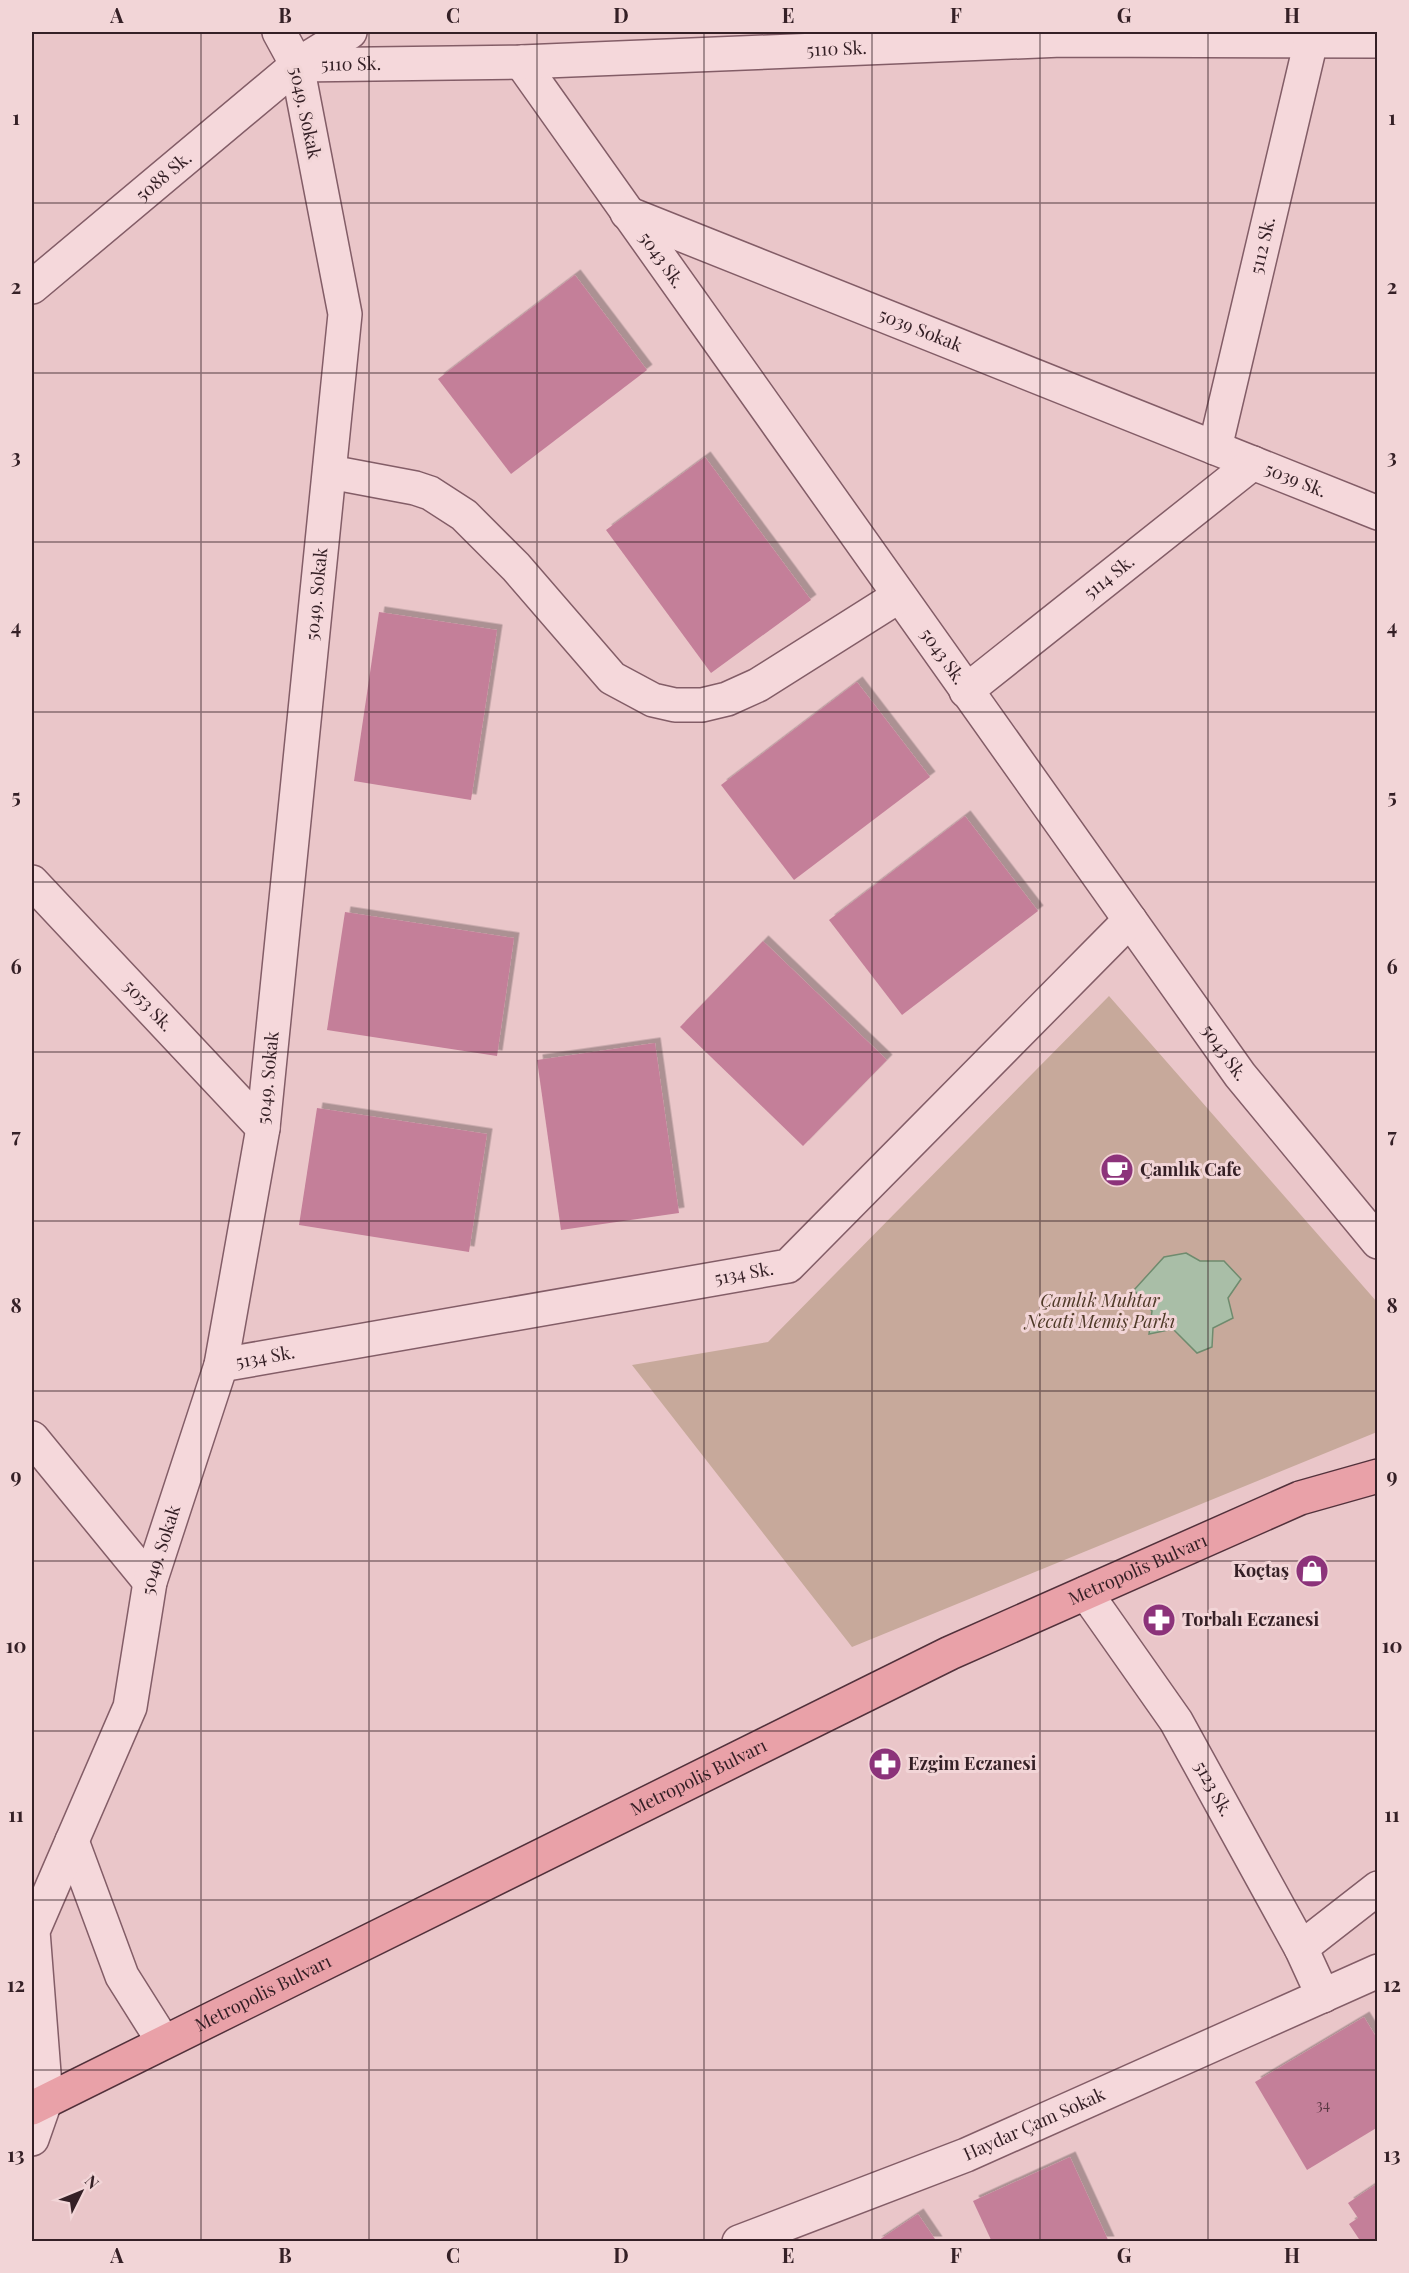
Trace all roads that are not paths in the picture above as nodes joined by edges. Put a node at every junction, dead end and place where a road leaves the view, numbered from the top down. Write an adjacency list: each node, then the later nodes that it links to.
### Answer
1 (279, 32): 6 (street, 5049. Sokak)
2 (350, 32): 6 (street, 5088 Sk.)
3 (1311, 41): 4 (street, 5110 Sk.); 5 (street, 5110 Sk.); 9 (street, 5112 Sk.)
4 (1377, 42)
5 (521, 62): 6 (street, 5110 Sk.); 7 (street, 5043 Sk.)
6 (297, 65): 8 (street, 5088 Sk.); 11 (street, 5049. Sokak)
7 (627, 213): 9 (street, 5039 Sokak); 13 (street, 5043 Sk.)
8 (32, 287)
9 (1215, 448): 10 (street, 5039 Sk.)
10 (1253, 463): 12 (street, 5039 Sk.); 14 (street, 5114 Sk.)
11 (330, 472): 13 (street); 17 (street, 5049. Sokak)
12 (1377, 513)
13 (899, 596): 14 (street, 5043 Sk.)
14 (966, 691): 16 (street, 5043 Sk.)
15 (32, 882): 17 (street, 5053 Sk.)
16 (1130, 920): 18 (street, 5043 Sk.); 19 (street, 5134 Sk.)
17 (263, 1128): 19 (street, 5049. Sokak)
18 (1377, 1242)
19 (221, 1365): 22 (street, 5049. Sokak)
20 (32, 1438): 22 (street)
21 (1377, 1476): 23 (main road, Metropolis Bulvarı)
22 (150, 1582): 24 (street, 5049. Sokak)
23 (1086, 1593): 27 (street, 5123 Sk.); 30 (main road, Metropolis Bulvarı)
24 (72, 1841): 26 (street, 5049. Sokak); 30 (street)
25 (1377, 1888): 27 (street)
26 (32, 1930): 31 (street, 5049. Sokak)
27 (1301, 1948): 29 (street, 5123 Sk.)
28 (1377, 1971): 29 (street, Haydar Çam Sokak)
29 (1323, 1996): 33 (street, Haydar Çam Sokak)
30 (163, 2041): 31 (main road, Metropolis Bulvarı)
31 (39, 2103): 32 (street)
32 (32, 2139)
33 (739, 2241)

